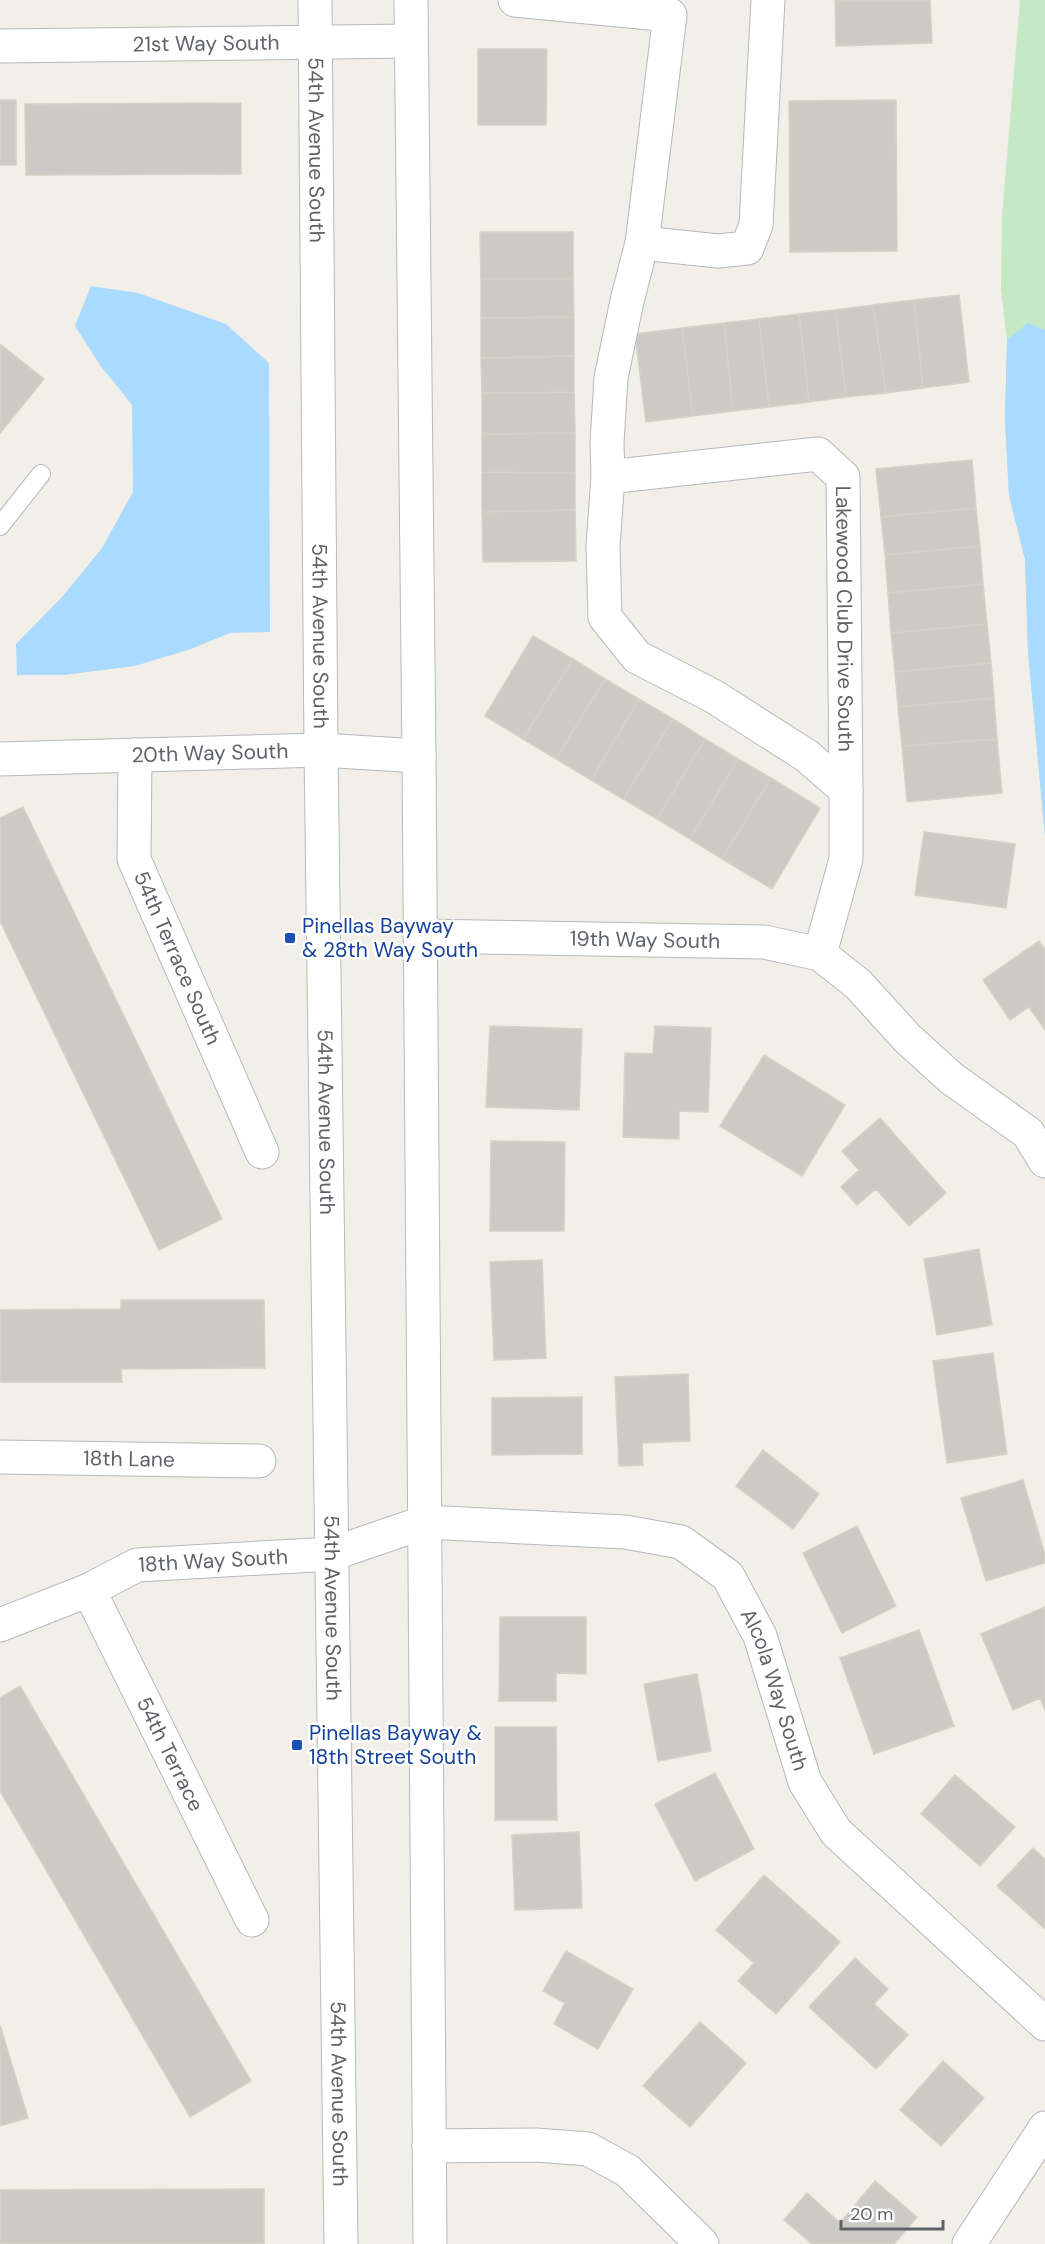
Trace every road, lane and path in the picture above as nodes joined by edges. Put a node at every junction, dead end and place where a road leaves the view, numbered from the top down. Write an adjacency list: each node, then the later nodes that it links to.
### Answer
1 (315, 0): 7 (street, 54th Avenue South)
2 (411, 0): 6 (street)
3 (515, 0): 5 (street, Lakewood Club Drive South)
4 (768, 0): 9 (street)
5 (671, 7): 9 (street, Lakewood Club Drive South)
6 (411, 41): 7 (street, 21st Way South); 15 (street)
7 (315, 43): 8 (street, 21st Way South); 13 (street, 54th Avenue South)
8 (0, 46)
9 (642, 243): 11 (street, Lakewood Club Drive South)
10 (41, 474): 12 (lane)
11 (608, 477): 17 (street, Lakewood Club Drive South); 17 (street, Lakewood Club Drive South)
12 (0, 526)
13 (321, 750): 14 (street, 20th Way South); 15 (street, 20th Way South); 25 (street, 54th Avenue South)
14 (135, 755): 16 (street, 20th Way South); 20 (street, 54th Terrace South)
15 (419, 756): 18 (street)
16 (0, 759)
17 (846, 790): 19 (street, Lakewood Club Drive South)
18 (420, 936): 19 (street, 19th Way South); 24 (street)
19 (820, 954): 21 (street, 19th Way South)
20 (262, 1152)
21 (1045, 1161)
22 (0, 1457): 23 (street, 18th Lane)
23 (259, 1461)
24 (425, 1522): 25 (street, 18th Way South); 29 (street, Alcola Way South); 31 (street)
25 (332, 1554): 26 (street, 18th Way South); 32 (street, 54th Avenue South)
26 (89, 1590): 27 (street, 18th Way South); 28 (street, 54th Terrace)
27 (0, 1625)
28 (252, 1920)
29 (1045, 2024)
30 (1045, 2128): 35 (street)
31 (429, 2146): 33 (street); 34 (street)
32 (341, 2244)
33 (430, 2244)
34 (702, 2244)
35 (969, 2244)

